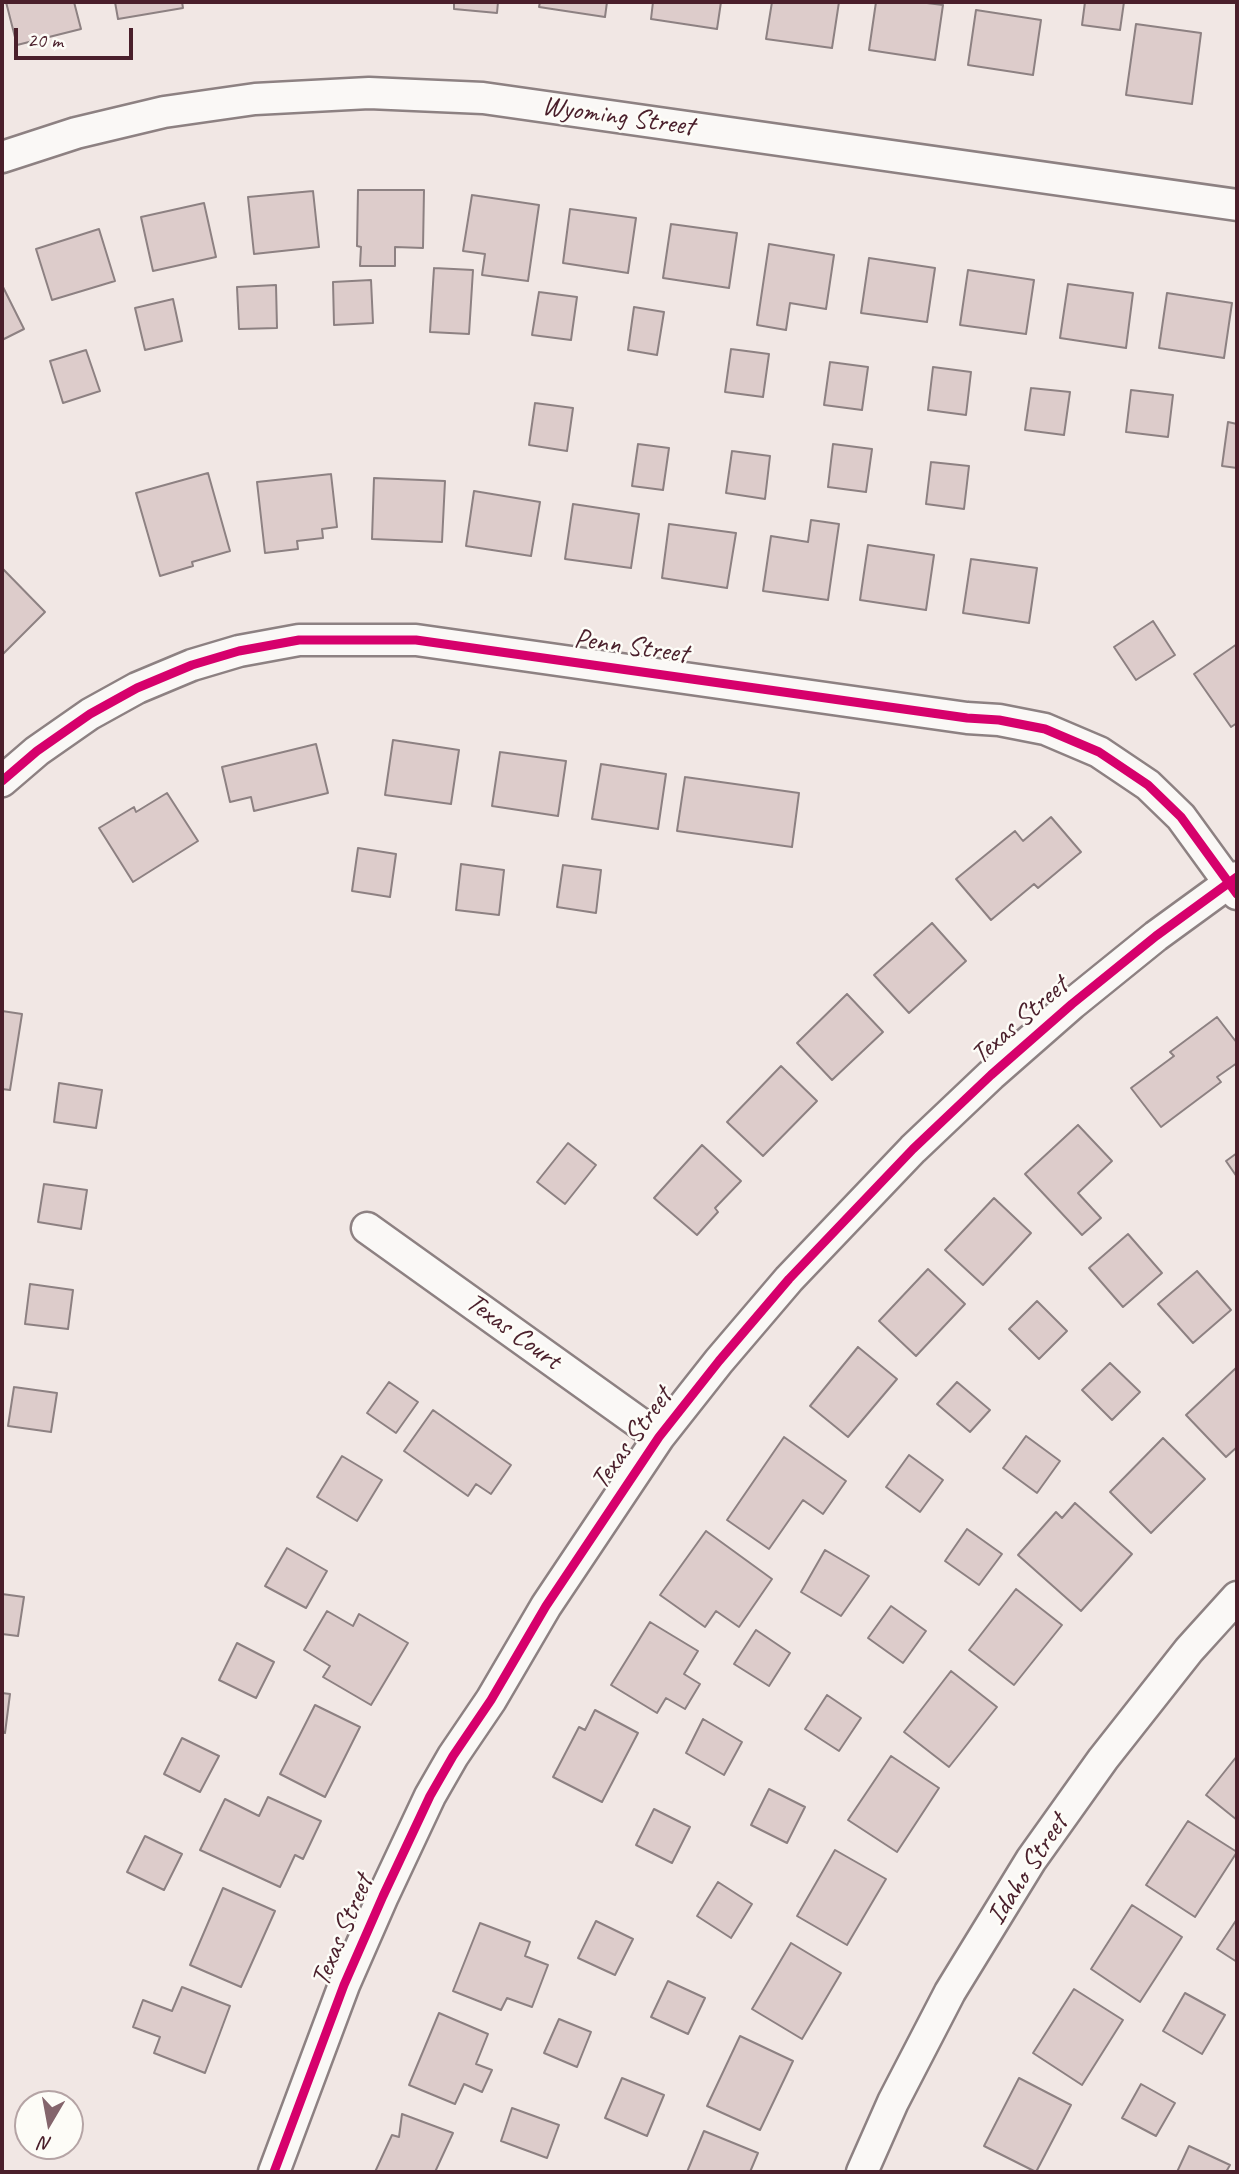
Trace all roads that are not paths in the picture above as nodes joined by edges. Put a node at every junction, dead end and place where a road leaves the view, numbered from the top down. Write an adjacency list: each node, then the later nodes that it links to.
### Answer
1 (2, 158): 2 (street, Wyoming Street)
2 (1237, 205)
3 (2, 781): 4 (street, Penn Street)
4 (1234, 884): 6 (street, Texas Street)
5 (366, 1228): 6 (street, Texas Court)
6 (659, 1437): 8 (street, Texas Street)
7 (1237, 1597): 9 (street, Idaho Street)
8 (274, 2172)
9 (862, 2172)

